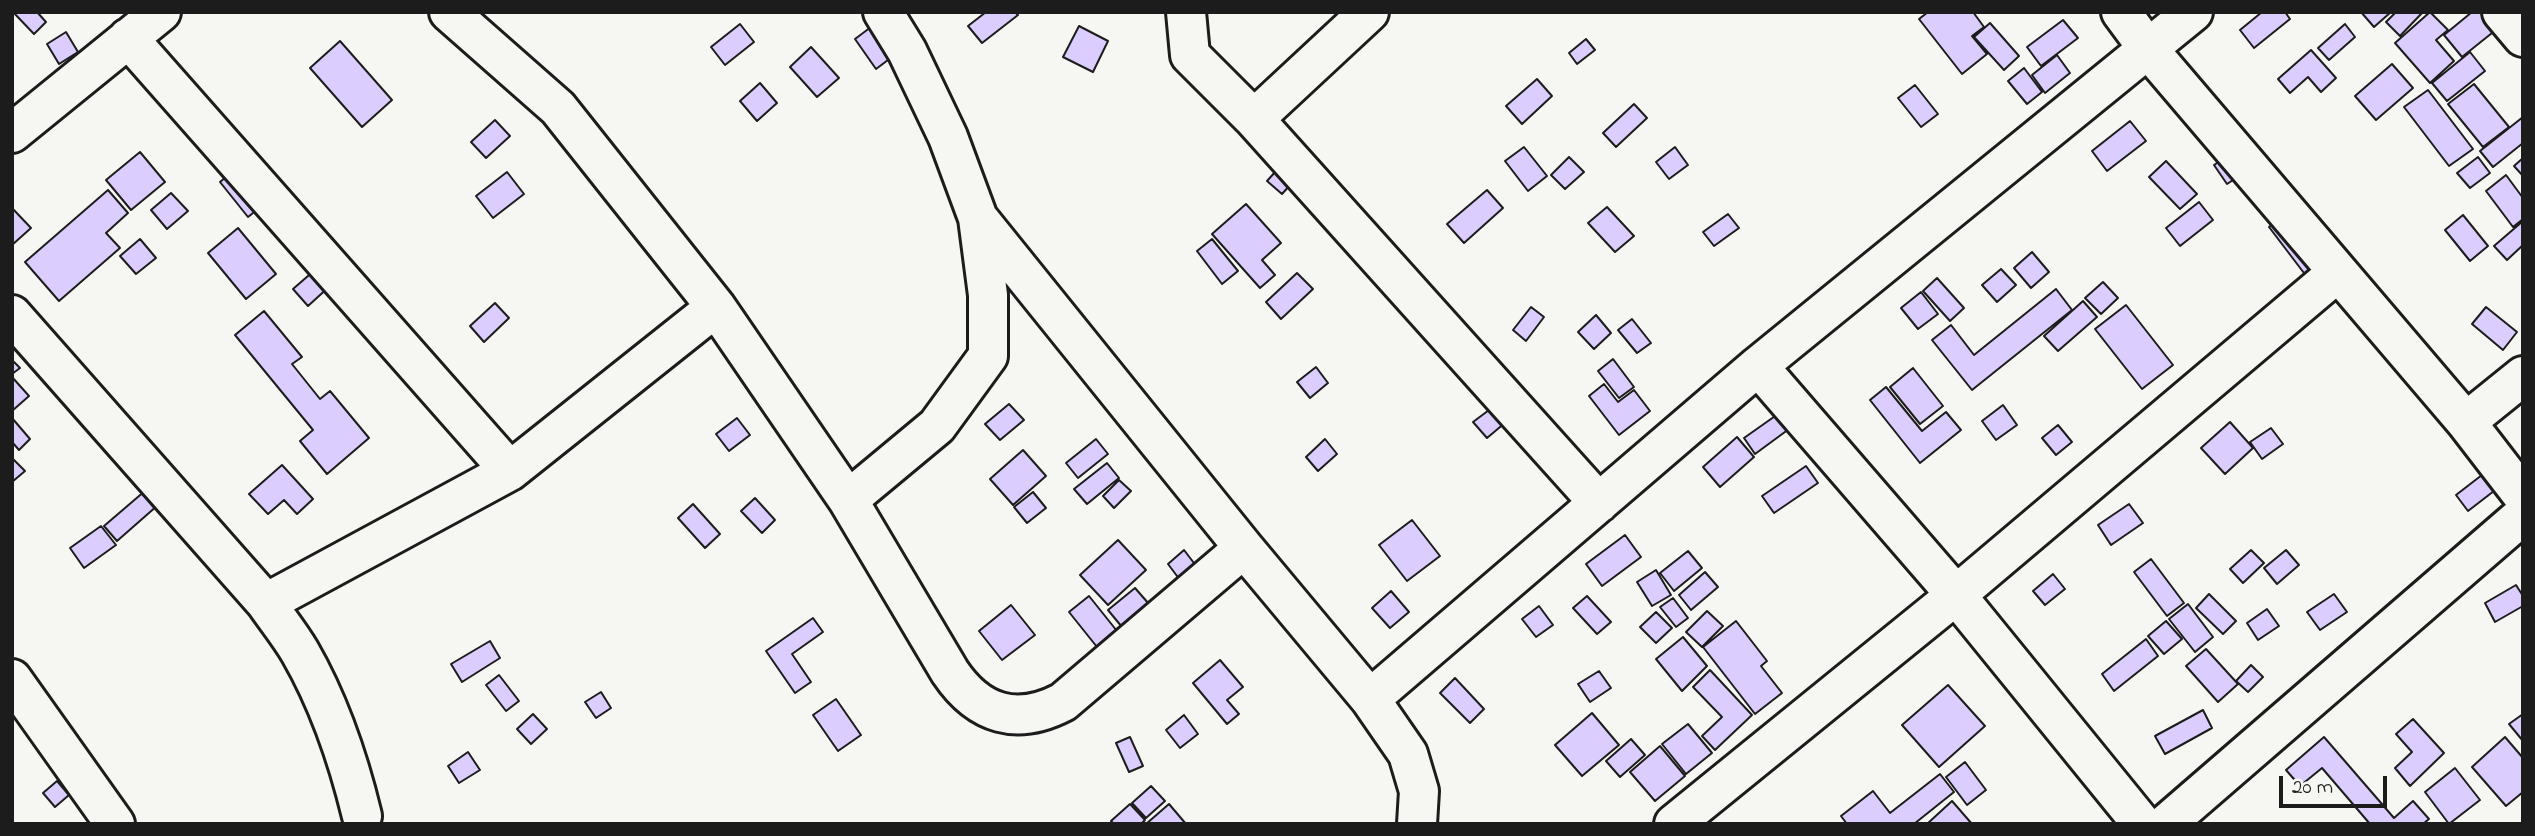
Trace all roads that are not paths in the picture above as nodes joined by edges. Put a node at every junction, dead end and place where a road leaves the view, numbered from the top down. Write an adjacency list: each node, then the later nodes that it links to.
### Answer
1 (160, 12): 10 (street)
2 (449, 12): 16 (street)
3 (883, 12): 14 (street)
4 (1186, 12): 12 (street)
5 (1369, 12): 12 (street)
6 (2121, 12): 11 (street)
7 (2193, 12): 11 (street)
8 (2502, 12): 9 (street)
9 (2523, 37)
10 (128, 38): 13 (street); 21 (street)
11 (2149, 50): 15 (street); 18 (street)
12 (1254, 119): 24 (street)
13 (12, 133)
14 (978, 218): 23 (street); 26 (street)
15 (2338, 272): 20 (street); 27 (street)
16 (716, 307): 21 (street); 23 (street)
17 (12, 315): 28 (street)
18 (1758, 366): 24 (street); 27 (street)
19 (2523, 376): 20 (street)
20 (2466, 422): 22 (street)
21 (510, 471): 28 (street)
22 (2523, 496)
23 (848, 500): 26 (street)
24 (1599, 503): 30 (street)
25 (2523, 515): 36 (street)
26 (1244, 548): 30 (street)
27 (1956, 595): 34 (street); 35 (street)
28 (266, 603): 31 (street)
29 (12, 679): 32 (street)
30 (1370, 699): 33 (street)
31 (362, 816)
32 (115, 824)
33 (1417, 824)
34 (1674, 824)
35 (2142, 824)
36 (2166, 824)

